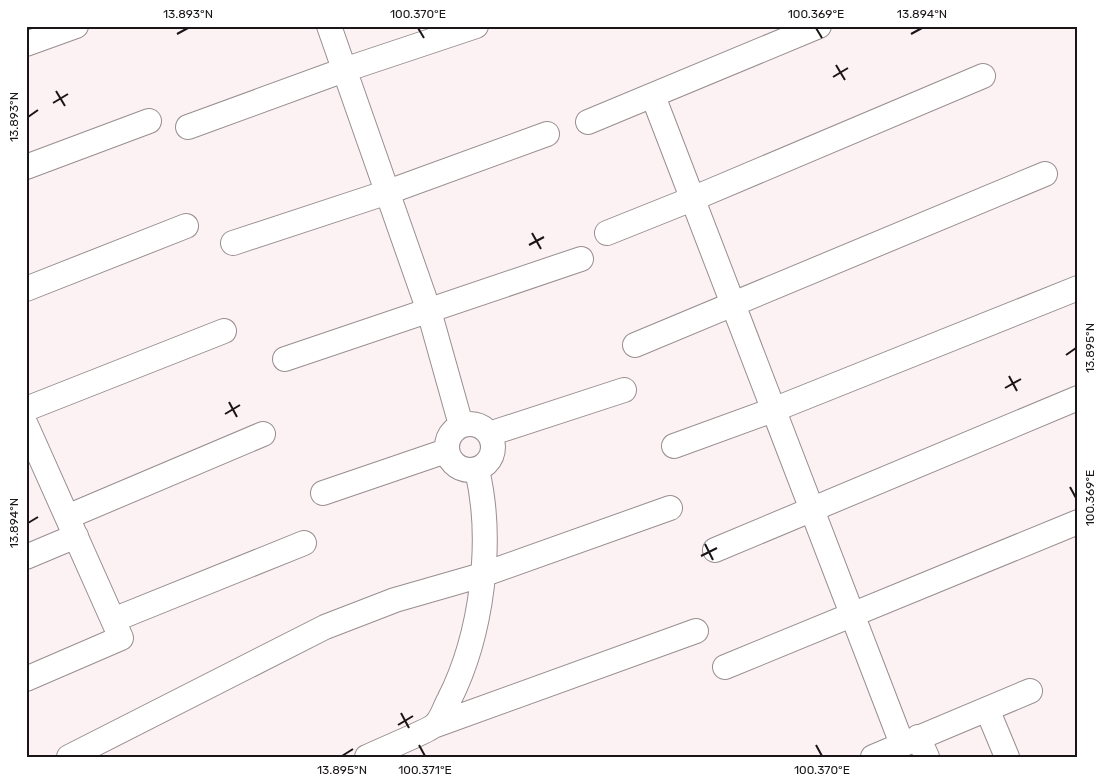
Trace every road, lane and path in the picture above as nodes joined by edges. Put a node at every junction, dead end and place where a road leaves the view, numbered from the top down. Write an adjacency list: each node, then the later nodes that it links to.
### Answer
1 (76, 26): 5 (street)
2 (329, 26): 6 (street)
3 (476, 26): 6 (street)
4 (819, 26): 8 (street)
5 (26, 44)
6 (344, 70): 11 (street); 15 (street)
7 (983, 76): 16 (street)
8 (652, 96): 10 (street); 16 (street)
9 (148, 121): 13 (street)
10 (588, 122)
11 (188, 127)
12 (547, 134): 15 (street)
13 (26, 167)
14 (1045, 174): 23 (street)
15 (388, 192): 19 (street); 24 (street)
16 (692, 199): 18 (street); 23 (street)
17 (186, 226): 22 (street)
18 (607, 233)
19 (233, 243)
20 (581, 259): 24 (street)
21 (1078, 288): 30 (street)
22 (26, 289)
23 (733, 305): 26 (street); 30 (street)
24 (429, 311): 27 (street); 32 (street)
25 (224, 331): 31 (street)
26 (635, 345)
27 (285, 359)
28 (624, 390): 34 (street)
29 (1078, 398): 40 (street)
30 (773, 410): 35 (street); 40 (street)
31 (27, 424): 42 (street)
32 (461, 425): 34 (street); 36 (street)
33 (263, 434): 42 (street)
34 (489, 434): 37 (street)
35 (674, 446)
36 (446, 450): 37 (street); 38 (street)
37 (477, 470): 46 (street)
38 (323, 493)
39 (670, 508): 46 (street)
40 (812, 510): 44 (street); 47 (street)
41 (1078, 522): 47 (street)
42 (71, 526): 45 (street); 48 (street)
43 (304, 543): 48 (street)
44 (715, 550)
45 (26, 557)
46 (482, 575): 54 (street); 56 (street)
47 (852, 614): 50 (street); 55 (street)
48 (113, 620): 51 (street)
49 (696, 631): 54 (street)
50 (725, 667)
51 (26, 679)
52 (1030, 690): 53 (street)
53 (987, 709): 55 (street); 59 (street)
54 (436, 725): 57 (street)
55 (916, 746): 58 (street)
56 (69, 757)
57 (367, 757)
58 (873, 757)
59 (1007, 757)

